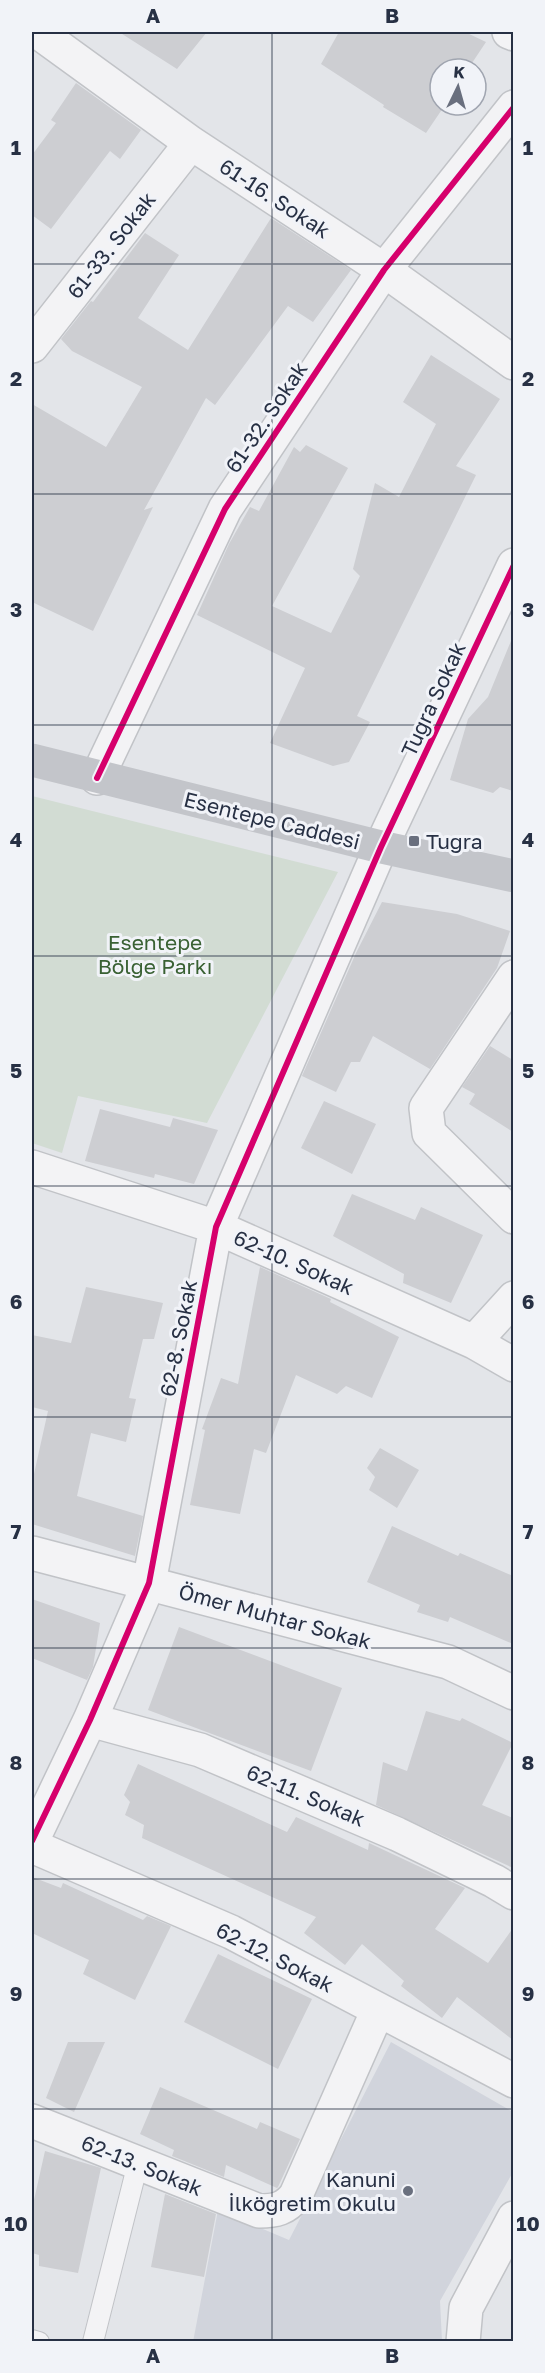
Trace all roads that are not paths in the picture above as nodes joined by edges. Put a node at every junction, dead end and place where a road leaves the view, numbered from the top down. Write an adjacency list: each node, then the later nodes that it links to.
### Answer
1 (38, 32): 5 (street, 61-16. Sokak)
2 (509, 32): 3 (street)
3 (513, 34)
4 (513, 107): 6 (street, 61-32. Sokak)
5 (191, 143): 6 (street, 61-16. Sokak); 7 (street, 61-33. Sokak)
6 (384, 270): 8 (street, 61-16. Sokak); 11 (street, 61-32. Sokak)
7 (32, 346)
8 (513, 363)
9 (513, 566): 12 (street, Tuğra Sokak)
10 (32, 760): 11 (street, Esentepe Caddesi)
11 (97, 778): 12 (street, Esentepe Caddesi)
12 (381, 847): 13 (street, Esentepe Caddesi); 17 (street, 62-8. Sokak)
13 (513, 876)
14 (513, 977): 16 (street)
15 (32, 1167): 17 (street, 62-10. Sokak)
16 (513, 1217)
17 (216, 1227): 19 (street, 62-10. Sokak); 22 (street, 62-8. Sokak)
18 (513, 1298): 19 (street)
19 (474, 1342): 20 (street, 62-10. Sokak)
20 (513, 1365)
21 (32, 1553): 22 (street, Ömer Muhtar Sokak)
22 (149, 1583): 23 (street, Ömer Muhtar Sokak); 24 (street, 62-8. Sokak)
23 (513, 1693)
24 (90, 1720): 25 (street, 62-8. Sokak); 27 (street, 62-11. Sokak)
25 (32, 1841)
26 (32, 1846): 28 (street, 62-12. Sokak)
27 (513, 1893)
28 (378, 2010): 29 (street, 62-12. Sokak); 31 (street, 62-13. Sokak)
29 (513, 2081)
30 (32, 2121): 31 (street, 62-13. Sokak)
31 (138, 2163): 35 (lane)
32 (513, 2218): 36 (street)
33 (32, 2340): 34 (lane)
34 (39, 2342)
35 (93, 2342)
36 (463, 2342)

